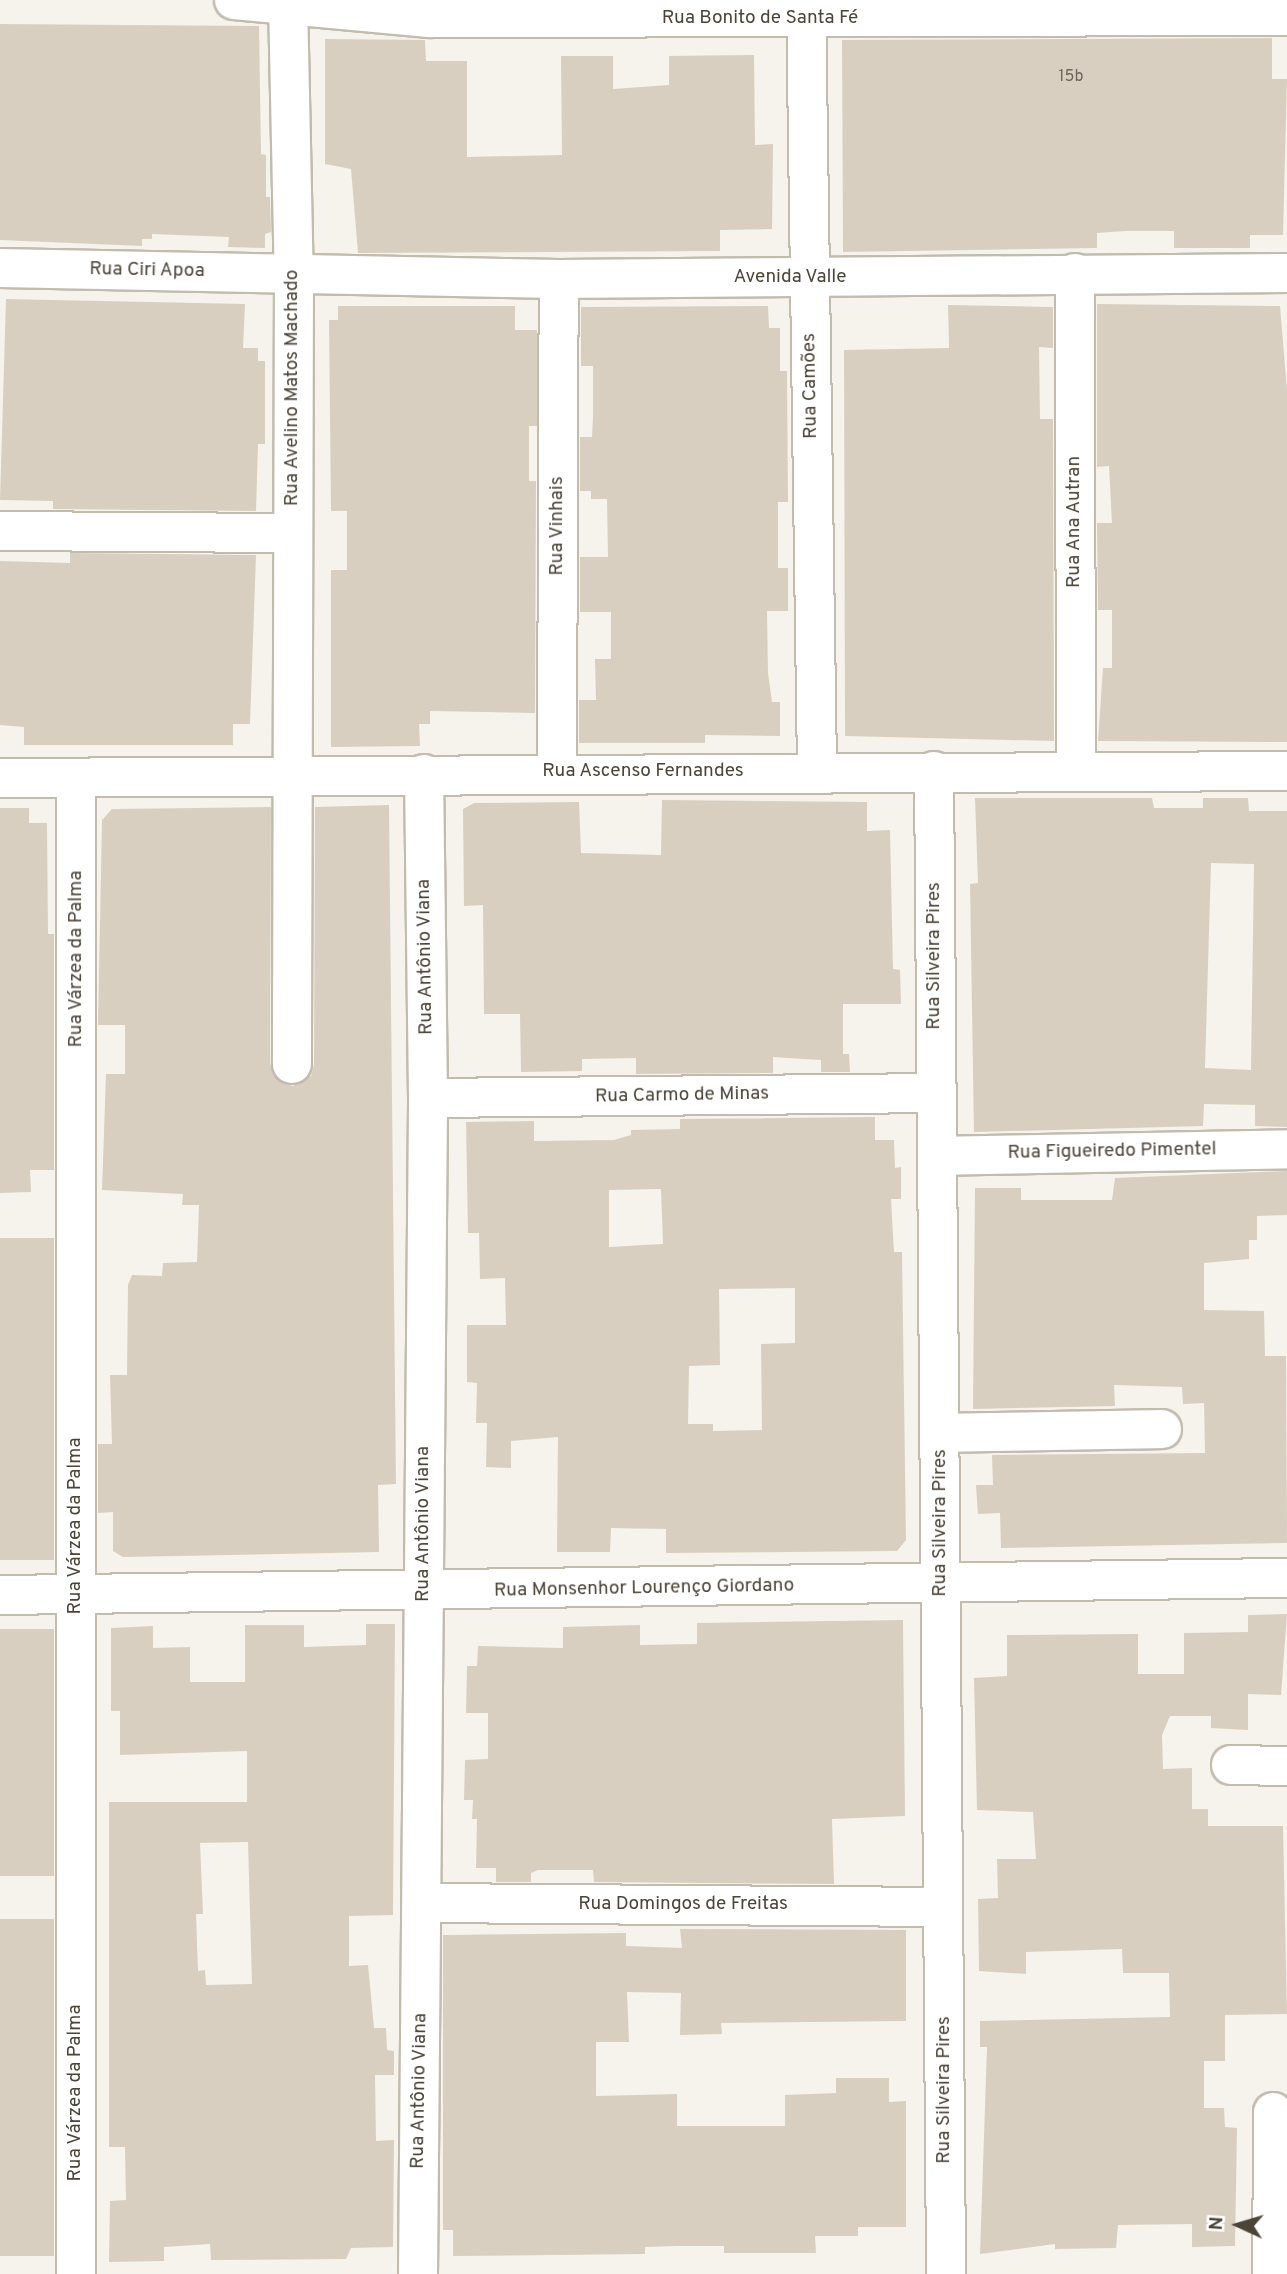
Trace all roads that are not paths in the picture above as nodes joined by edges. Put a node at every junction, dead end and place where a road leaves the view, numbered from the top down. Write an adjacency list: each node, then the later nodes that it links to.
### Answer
1 (234, 0): 2 (street, Rua Bonito de Santa Fé)
2 (288, 2): 3 (street, Rua Bonito de Santa Fé); 8 (street, Rua Avelino Matos Machado)
3 (806, 10): 4 (street, Rua Bonito de Santa Fé); 9 (street, Rua Camões)
4 (1287, 16)
5 (0, 268): 8 (street, Rua Ciri Apoa)
6 (1075, 273): 7 (street, Avenida Valle); 9 (street, Avenida Valle); 14 (street, Rua Ana Autran)
7 (1287, 273)
8 (294, 275): 10 (street, Avenida Valle); 12 (street, Rua Avelino Matos Machado)
9 (809, 278): 10 (street, Avenida Valle); 16 (street, Rua Camões)
10 (559, 279): 17 (street, Rua Vinhais)
11 (0, 531): 12 (street)
12 (293, 533): 19 (street, Rua Avelino Matos Machado)
13 (934, 771): 14 (street, Rua Ascenso Fernandes); 16 (street, Rua Ascenso Fernandes); 23 (street, Rua Silveira Pires)
14 (1076, 771): 15 (street, Rua Ascenso Fernandes)
15 (1287, 771)
16 (817, 772): 17 (street, Rua Ascenso Fernandes)
17 (557, 773): 18 (street, Rua Ascenso Fernandes)
18 (424, 774): 19 (street, Rua Ascenso Fernandes); 24 (street, Rua Antônio Viana)
19 (292, 775): 20 (street, Rua Ascenso Fernandes); 22 (street, Rua Avelino Matos Machado)
20 (76, 778): 21 (street, Rua Ascenso Fernandes); 32 (street, Rua Várzea da Palma)
21 (0, 779)
22 (292, 1064)
23 (936, 1093): 24 (street, Rua Carmo de Minas); 26 (street, Rua Silveira Pires)
24 (428, 1098): 31 (street, Rua Antônio Viana)
25 (1287, 1149): 26 (street, Rua Figueiredo Pimentel)
26 (938, 1156): 28 (street, Rua Silveira Pires)
27 (1162, 1429): 28 (street)
28 (941, 1433): 30 (street, Rua Silveira Pires)
29 (1287, 1578): 30 (street, Rua Monsenhor Lourenço Giordano)
30 (941, 1585): 31 (street, Rua Monsenhor Lourenço Giordano); 37 (street, Rua Silveira Pires)
31 (423, 1592): 32 (street, Rua Monsenhor Lourenço Giordano); 36 (street, Rua Antônio Viana)
32 (76, 1594): 33 (street, Rua Monsenhor Lourenço Giordano); 39 (street, Rua Várzea da Palma)
33 (0, 1595)
34 (1231, 1765): 35 (street)
35 (1287, 1766)
36 (422, 1903): 37 (street, Rua Domingos de Freitas); 40 (street, Rua Antônio Viana)
37 (943, 1907): 41 (street, Rua Silveira Pires)
38 (1273, 2112): 42 (street)
39 (76, 2274)
40 (418, 2274)
41 (946, 2274)
42 (1272, 2274)

